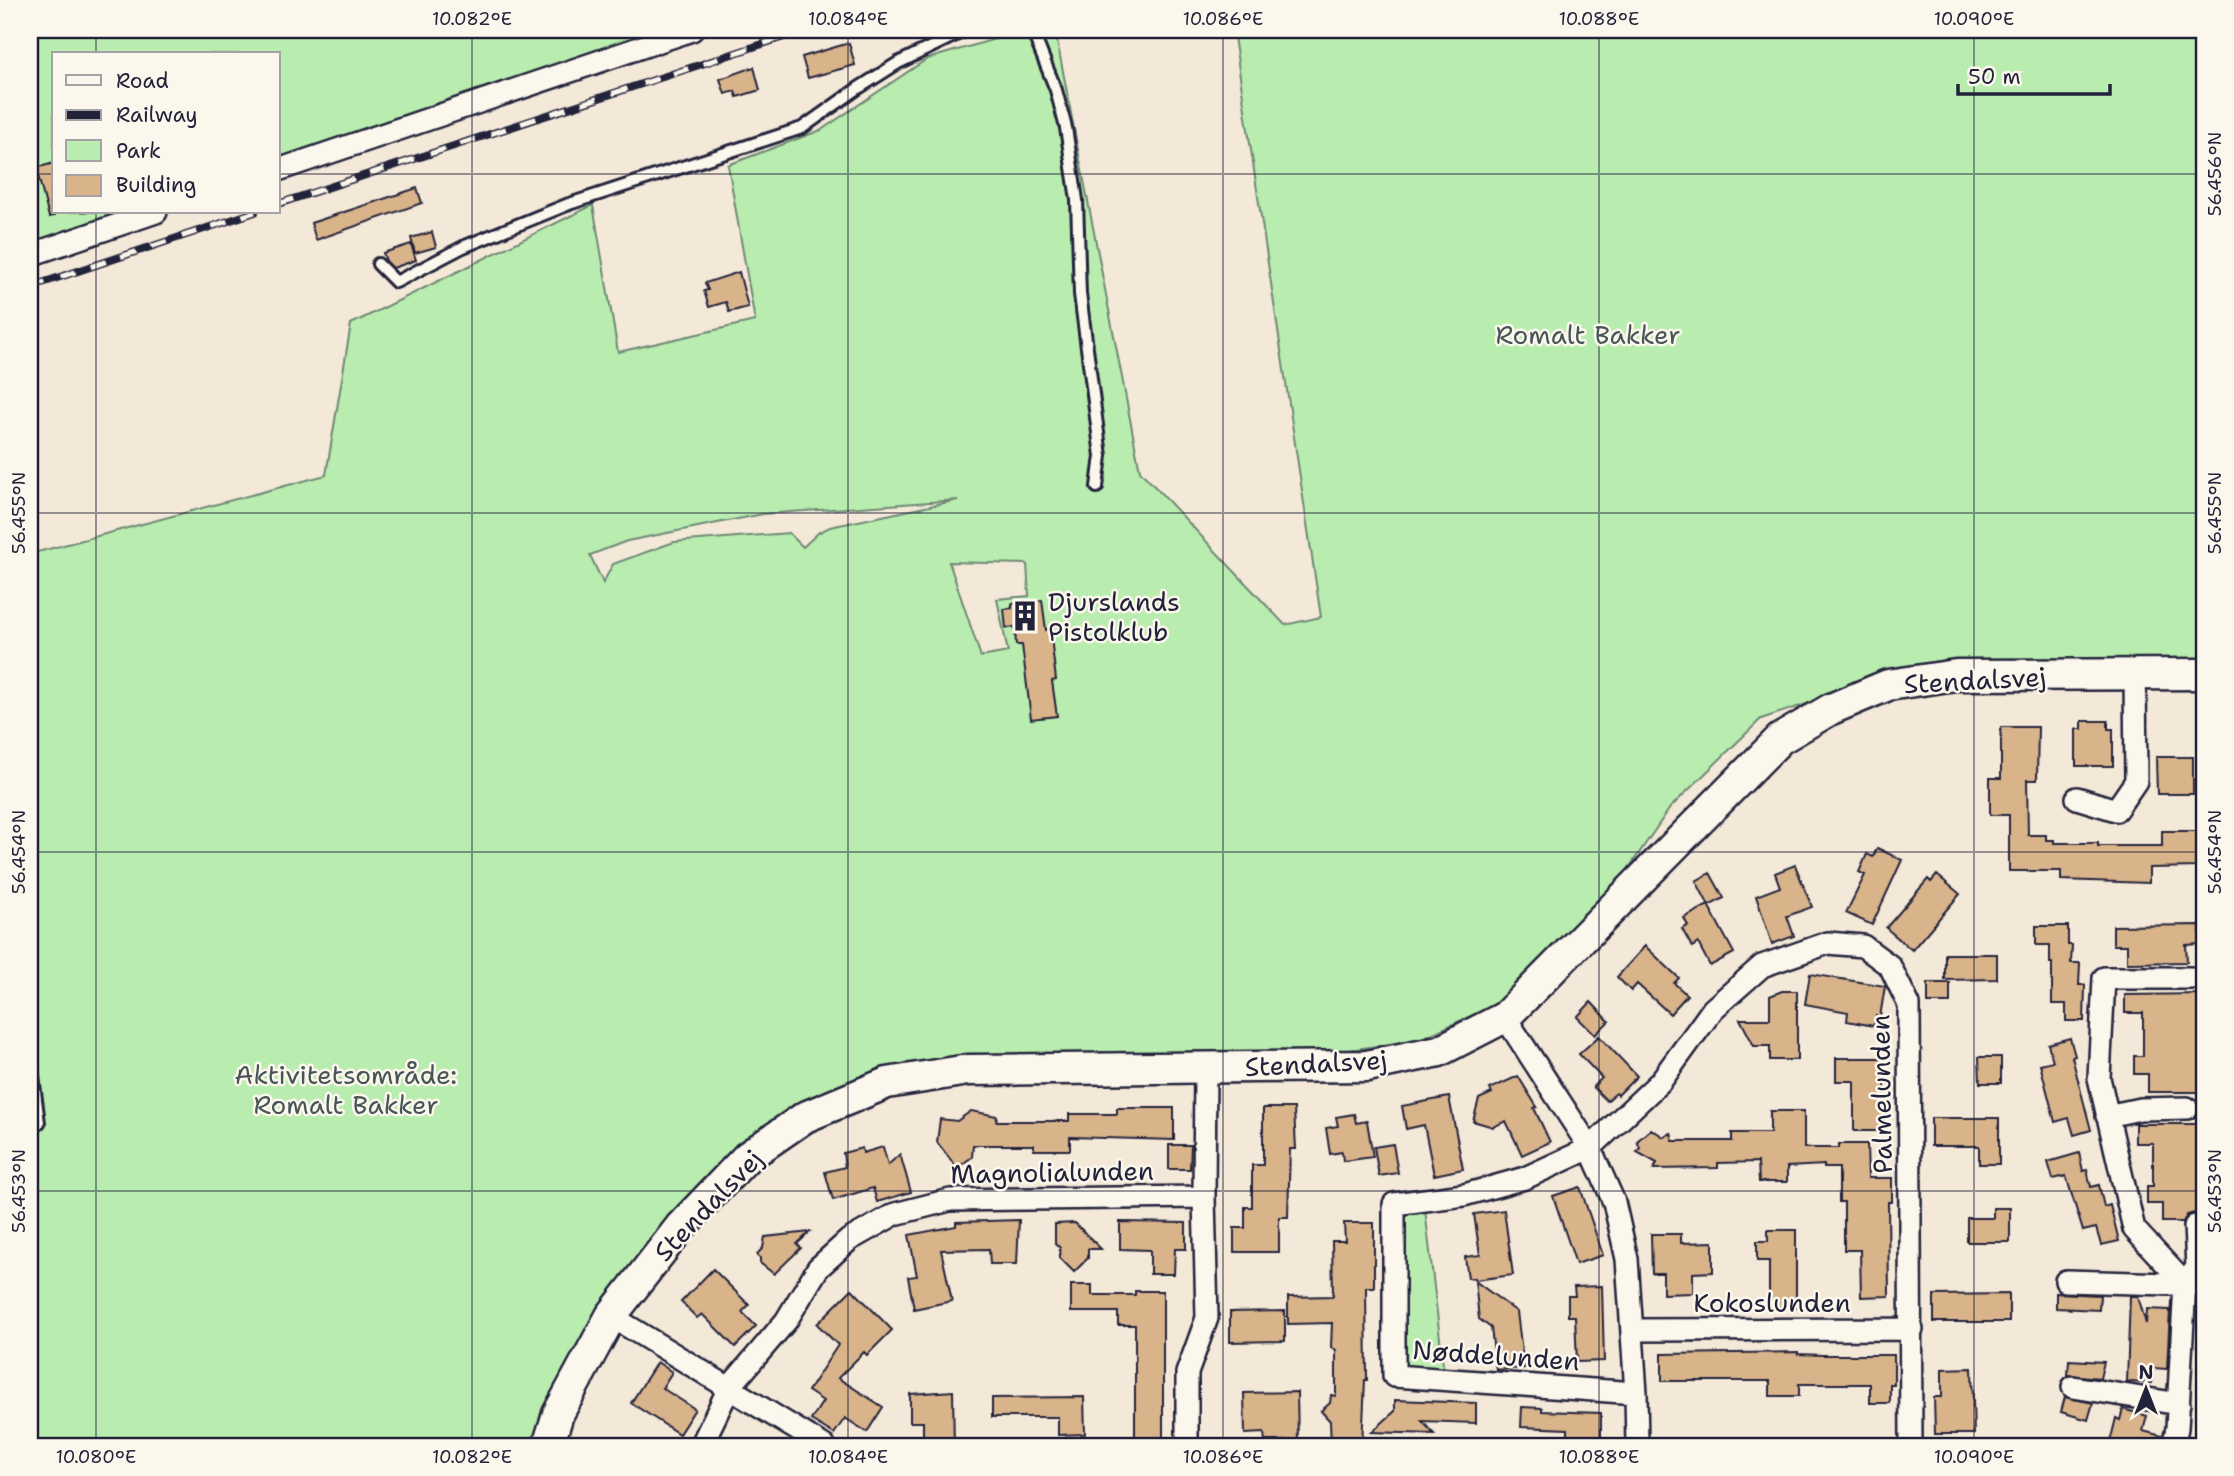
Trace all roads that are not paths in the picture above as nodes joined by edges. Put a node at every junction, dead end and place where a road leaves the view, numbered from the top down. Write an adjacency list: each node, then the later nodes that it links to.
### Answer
1 (692, 30): 4 (street)
2 (966, 30): 7 (lane)
3 (1032, 30): 8 (lane)
4 (280, 169)
5 (150, 214): 6 (street)
6 (30, 255)
7 (378, 264)
8 (1097, 487)
9 (2135, 674): 10 (street, Stendalsvej); 11 (street); 13 (street, Stendalsvej)
10 (2204, 674)
11 (2077, 798)
12 (2191, 978): 17 (street)
13 (1505, 1017): 15 (street, Stendalsvej); 19 (street)
14 (30, 1053): 18 (lane)
15 (1205, 1068): 20 (street); 24 (street, Stendalsvej)
16 (2187, 1108): 17 (street)
17 (2107, 1116): 23 (street)
18 (39, 1123)
19 (1590, 1148): 25 (street, Palmelunden); 26 (street); 29 (street, Nøddelunden)
20 (1204, 1197): 28 (street, Magnolialunden); 34 (street)
21 (2195, 1226): 23 (street)
22 (2066, 1281): 23 (street)
23 (2195, 1284): 30 (street)
24 (611, 1316): 28 (street); 31 (street, Stendalsvej)
25 (1912, 1329): 26 (street, Kokoslunden); 36 (street, Palmelunden)
26 (1633, 1330): 29 (street)
27 (2073, 1387): 30 (street)
28 (729, 1388): 32 (street, Magnolialunden); 33 (street)
29 (1636, 1394): 35 (street)
30 (2179, 1404): 37 (street)
31 (548, 1446)
32 (701, 1446)
33 (824, 1446)
34 (1186, 1446)
35 (1637, 1446)
36 (1911, 1446)
37 (2173, 1446)

